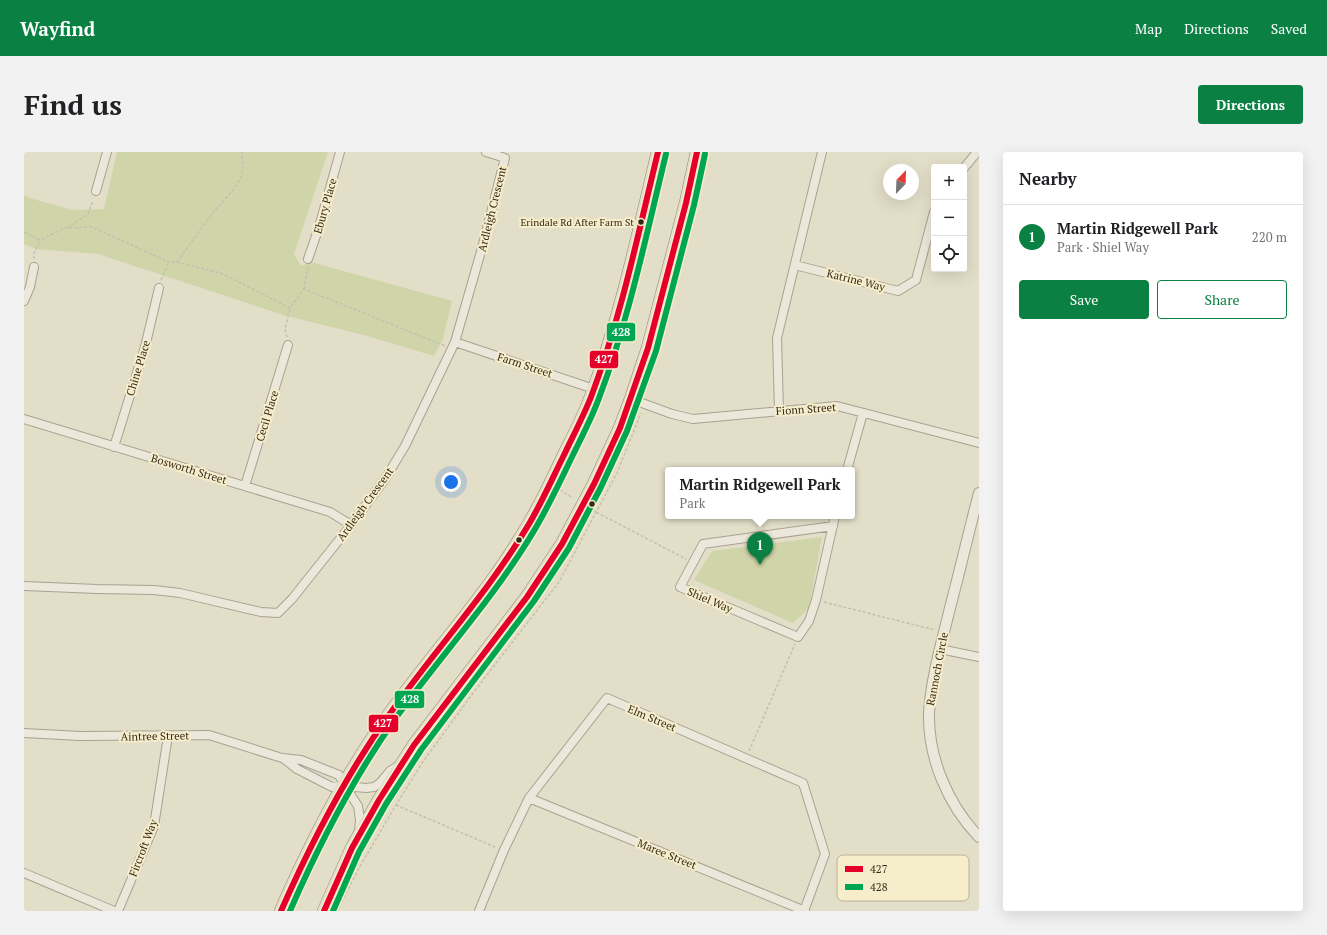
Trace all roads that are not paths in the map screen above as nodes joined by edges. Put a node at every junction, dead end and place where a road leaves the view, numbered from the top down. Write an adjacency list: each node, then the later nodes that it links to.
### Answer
1 (107, 152): 10 (street)
2 (340, 152): 12 (street, Ebury Place)
3 (486, 152): 8 (street, Ardleigh Crescent)
4 (658, 152): 19 (main road)
5 (697, 152): 20 (main road)
6 (822, 152): 13 (street)
7 (977, 152): 9 (street)
8 (506, 155): 18 (street, Ardleigh Crescent)
9 (967, 164)
10 (96, 191)
11 (931, 223): 13 (street, Katrine Way)
12 (308, 259)
13 (795, 265): 21 (street)
14 (34, 267): 16 (street)
15 (159, 288): 25 (street, Chine Place)
16 (24, 301)
17 (288, 345): 27 (street, Cecil Place)
18 (453, 346): 19 (street, Farm Street); 30 (street, Ardleigh Crescent)
19 (594, 389): 39 (main road)
20 (631, 399): 21 (street, Fionn Street); 38 (main road)
21 (779, 411): 22 (street, Fionn Street)
22 (863, 412): 24 (street, Fionn Street); 26 (street)
23 (24, 419): 25 (street, Bosworth Street)
24 (979, 443)
25 (114, 447): 27 (street, Bosworth Street)
26 (848, 467)
27 (245, 486): 30 (street, Bosworth Street)
28 (979, 493): 33 (street, Rannoch Circle)
29 (834, 519): 31 (street)
30 (351, 524): 32 (street, Ardleigh Crescent)
31 (833, 526): 31 (street, Shiel Way)
32 (24, 586)
33 (940, 649): 34 (street); 42 (street, Rannoch Circle)
34 (979, 658)
35 (24, 733): 36 (street, Aintree Street)
36 (168, 736): 37 (street, Aintree Street); 45 (street, Fircroft Way)
37 (282, 758): 39 (street, Aintree Street); 39 (street, Aintree Street)
38 (403, 762): 39 (street, Aintree Street); 41 (main road)
39 (344, 785): 41 (street, Aintree Street); 46 (main road)
40 (529, 798): 48 (street, Elm Street); 49 (street, Maree Street); 49 (street, Elm Street)
41 (359, 836): 47 (main road)
42 (979, 837)
43 (24, 873): 44 (street)
44 (114, 911)
45 (118, 911)
46 (281, 911)
47 (324, 911)
48 (480, 911)
49 (804, 911)

